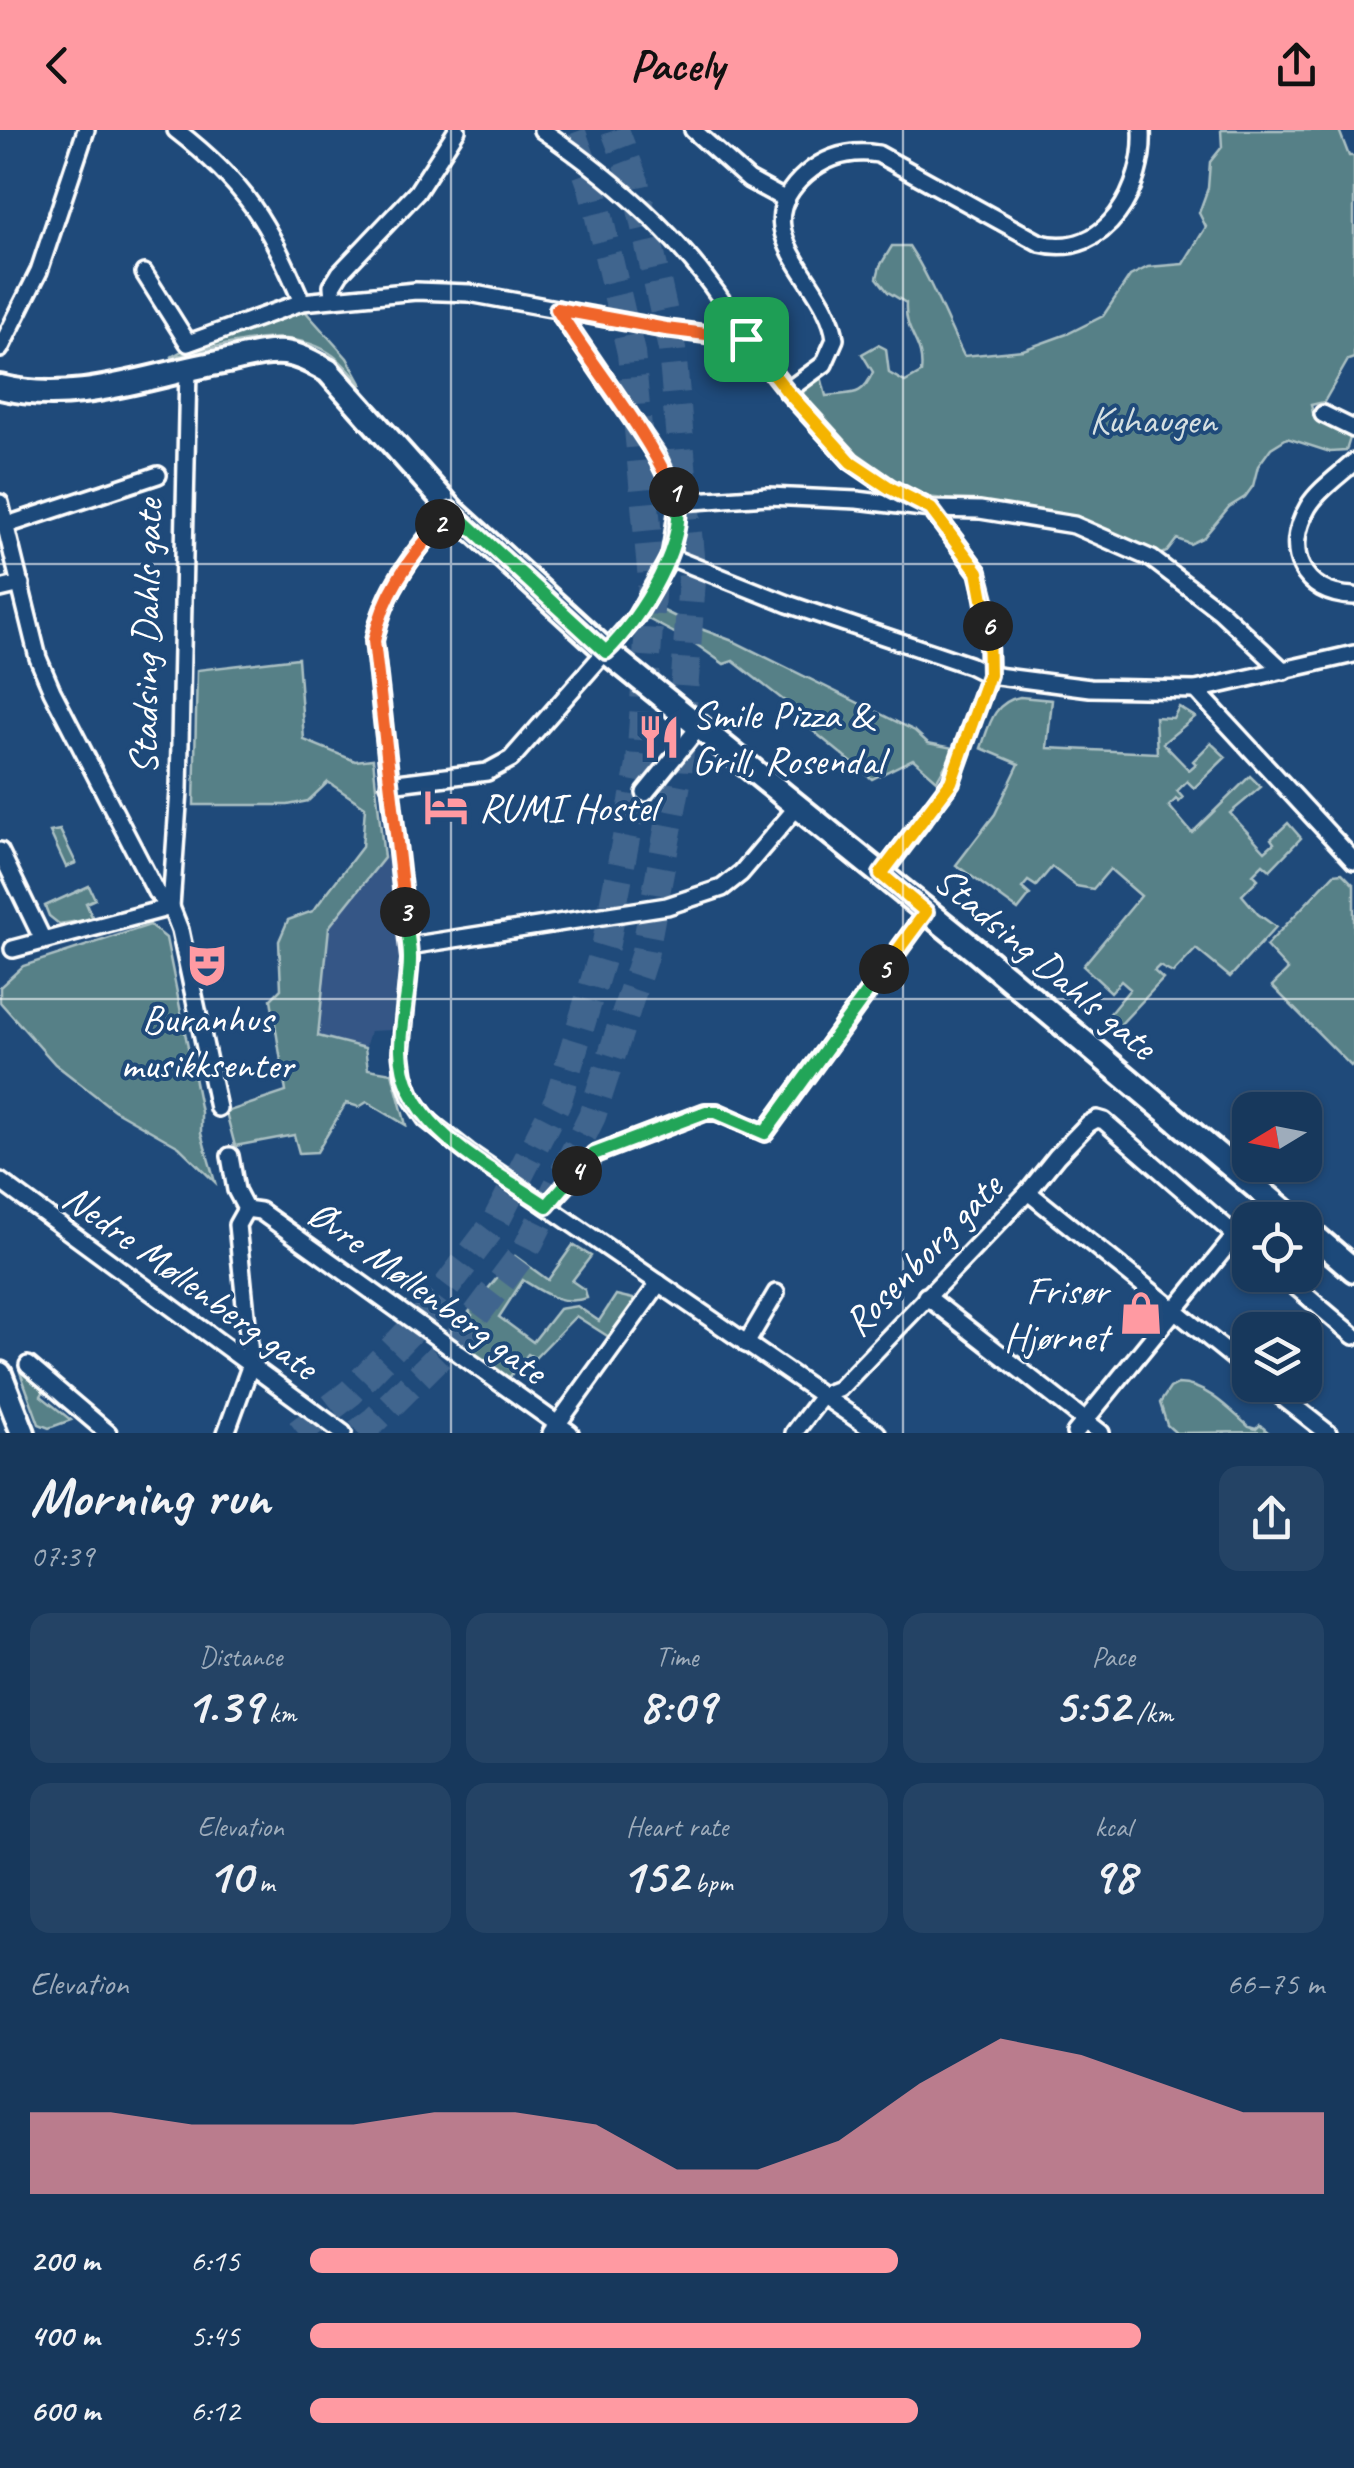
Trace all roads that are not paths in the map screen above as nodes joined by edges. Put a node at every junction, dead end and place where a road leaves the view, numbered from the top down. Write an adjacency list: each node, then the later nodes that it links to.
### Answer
1 (86, 130): 13 (street)
2 (176, 130): 10 (street)
3 (456, 130): 9 (street)
4 (542, 130): 12 (street)
5 (693, 130): 7 (street)
6 (1142, 130): 7 (street)
7 (786, 200): 16 (street)
8 (144, 273): 10 (street)
9 (333, 297): 10 (street); 11 (street)
10 (302, 302)
11 (557, 309): 12 (street); 21 (street)
12 (746, 339): 16 (street)
13 (0, 349)
14 (188, 368): 15 (main road, Stadsing Dahls gate); 24 (main road, Stadsing Dahls gate); 42 (street, Stadsing Dahls gate)
15 (0, 387)
16 (786, 390): 23 (street)
17 (1323, 414): 18 (street)
18 (1354, 428)
19 (1354, 462): 29 (street)
20 (158, 475): 25 (street)
21 (679, 502): 23 (street); 26 (street)
22 (0, 504): 25 (street)
23 (931, 509): 32 (street); 33 (street)
24 (452, 510): 30 (main road, Stadsing Dahls gate); 36 (street)
25 (7, 525): 27 (street)
26 (670, 557): 30 (street); 33 (street)
27 (21, 584): 28 (street); 42 (street)
28 (0, 589)
29 (1354, 596)
30 (606, 652): 35 (main road, Stadsing Dahls gate); 36 (street)
31 (1354, 654): 32 (street)
32 (1284, 670): 34 (street)
33 (989, 675): 34 (street); 41 (street)
34 (1196, 690): 40 (street)
35 (699, 727): 37 (street); 38 (main road, Stadsing Dahls gate)
36 (389, 784): 45 (street)
37 (645, 793)
38 (797, 807): 41 (main road, Stadsing Dahls gate); 45 (street)
39 (0, 851): 44 (street)
40 (1352, 853)
41 (881, 874): 43 (main road, Stadsing Dahls gate)
42 (171, 907): 44 (street); 47 (street)
43 (926, 912): 51 (main road, Stadsing Dahls gate); 52 (street)
44 (43, 940): 46 (street)
45 (409, 946): 52 (street)
46 (13, 949)
47 (218, 1108)
48 (230, 1156): 53 (street)
49 (0, 1181): 66 (street, Nedre Møllenberg gate)
50 (1028, 1192): 54 (street, Rosenborg gate); 61 (street, Rosenborg gate); 62 (street)
51 (1273, 1202)
52 (547, 1206): 58 (street)
53 (246, 1209): 66 (street); 72 (street, Øvre Møllenberg gate)
54 (1232, 1233)
55 (1232, 1240): 62 (street)
56 (1322, 1243): 57 (main road)
57 (1354, 1270)
58 (659, 1283): 64 (street); 72 (street)
59 (1302, 1292): 63 (street)
60 (776, 1293): 64 (street)
61 (926, 1296): 69 (street, Rosenborg gate); 71 (street)
62 (1173, 1310): 65 (street); 71 (street)
63 (1354, 1336)
64 (746, 1344): 69 (street)
65 (1232, 1357)
66 (251, 1364): 75 (street); 76 (street, Nedre Møllenberg gate)
67 (28, 1365): 74 (street)
68 (0, 1374): 73 (main road)
69 (823, 1395): 77 (street, Rosenborg gate); 78 (street)
70 (1289, 1402): 80 (street)
71 (1080, 1427): 79 (street)
72 (560, 1430)
73 (23, 1433)
74 (108, 1433)
75 (226, 1433)
76 (344, 1433)
77 (794, 1433)
78 (877, 1433)
79 (1101, 1433)
80 (1328, 1433)

